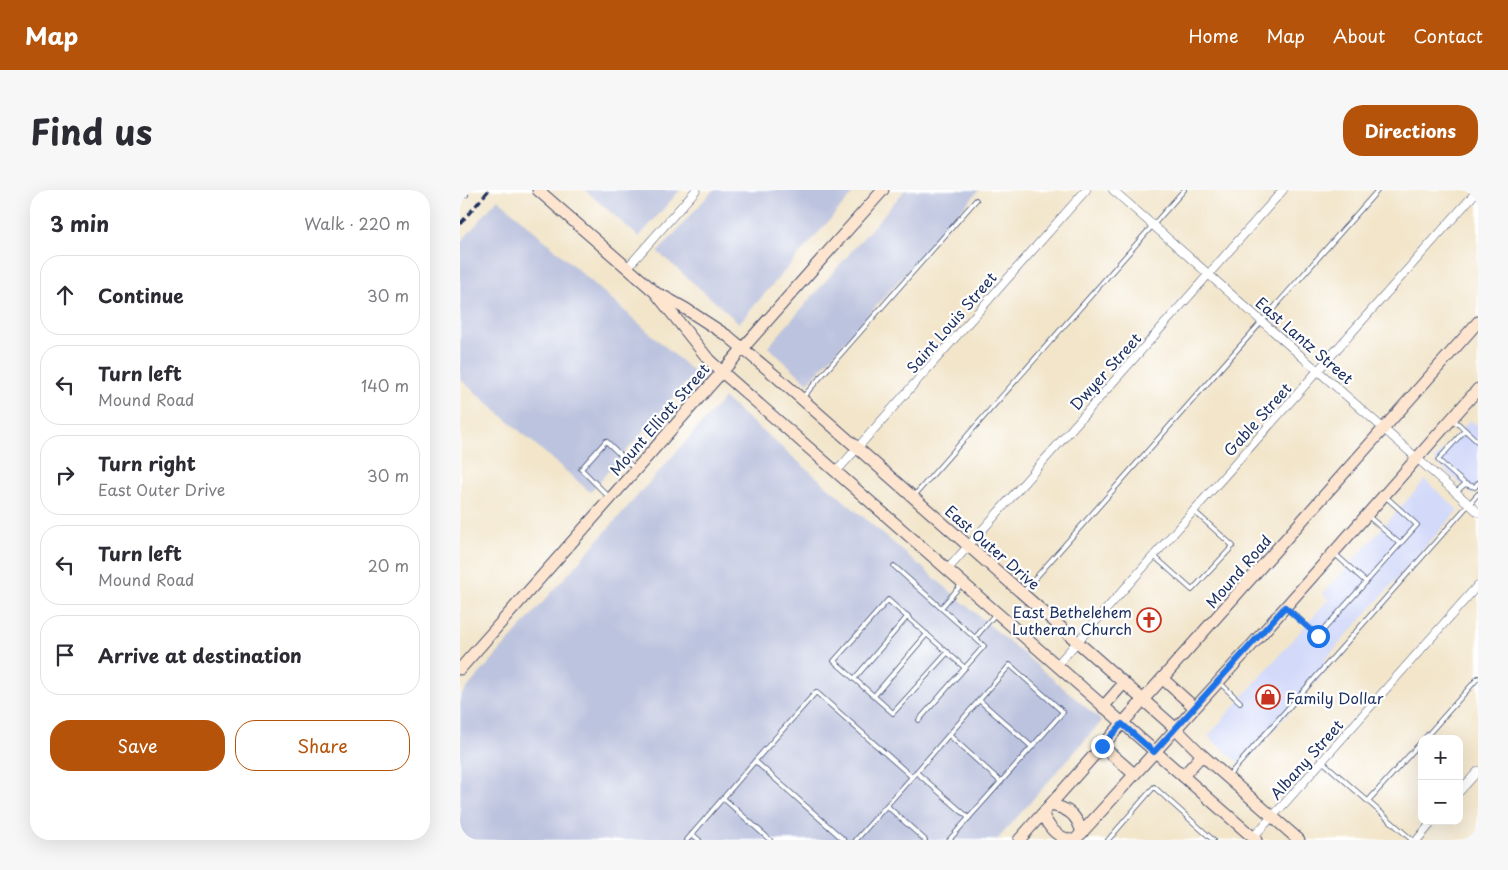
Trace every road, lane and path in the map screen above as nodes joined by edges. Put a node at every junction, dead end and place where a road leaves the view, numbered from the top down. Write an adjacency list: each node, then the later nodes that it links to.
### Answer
1 (461, 190): 11 (lane)
2 (538, 190): 14 (main road, East Outer Drive)
3 (696, 190): 14 (street)
4 (883, 190): 19 (main road, Mount Elliott Street)
5 (1086, 190): 30 (street, Saint Louis Street)
6 (1113, 190): 13 (street, East Lantz Street)
7 (1184, 190): 13 (lane)
8 (1283, 190): 15 (street, Dwyer Street)
9 (1378, 190): 17 (lane)
10 (1478, 190): 21 (street, Gable Street)
11 (466, 195)
12 (976, 200): 23 (lane)
13 (1153, 225): 15 (street, East Lantz Street); 41 (lane)
14 (628, 268): 16 (main road, East Outer Drive)
15 (1209, 274): 17 (street, East Lantz Street); 48 (street, Dwyer Street)
16 (655, 292): 19 (main road, East Outer Drive); 20 (main road, East Outer Drive)
17 (1262, 321): 21 (street, East Lantz Street); 56 (lane)
18 (1478, 322): 25 (main road, Mound Road)
19 (742, 348): 20 (main road, Mount Elliott Street); 23 (main road, East Outer Drive)
20 (721, 370): 34 (main road, Mount Elliott Street); 35 (main road, East Outer Drive)
21 (1318, 370): 25 (street, East Lantz Street); 44 (street, Gable Street)
22 (1478, 389): 24 (main road)
23 (801, 398): 30 (main road, East Outer Drive)
24 (1452, 418): 26 (lane); 31 (main road)
25 (1384, 428): 31 (street, East Lantz Street); 70 (main road, Mound Road)
26 (1465, 430): 29 (lane); 37 (lane)
27 (601, 436): 28 (lane)
28 (606, 441): 33 (lane); 34 (lane)
29 (1478, 442)
30 (858, 448): 35 (street, Saint Louis Street); 41 (main road, East Outer Drive)
31 (1417, 458): 38 (street, East Lantz Street); 40 (main road)
32 (576, 465): 33 (lane)
33 (580, 469): 42 (lane)
34 (636, 470): 42 (main road, Mount Elliott Street)
35 (836, 472): 52 (main road, East Outer Drive)
36 (1478, 483): 37 (lane)
37 (1465, 484): 38 (lane)
38 (1456, 492): 43 (street, East Lantz Street)
39 (1478, 494): 43 (lane)
40 (1384, 495): 46 (main road); 47 (lane)
41 (913, 497): 48 (main road, East Outer Drive)
42 (611, 498): 67 (main road, Mount Elliott Street)
43 (1470, 504): 45 (street, East Lantz Street); 83 (lane)
44 (1194, 511): 50 (street, Gable Street); 50 (lane)
45 (1478, 512)
46 (1367, 514): 47 (lane); 49 (main road)
47 (1400, 544): 53 (lane)
48 (968, 546): 52 (street, Dwyer Street); 56 (main road, East Outer Drive)
49 (1333, 552): 53 (lane); 57 (main road)
50 (1154, 556): 63 (street, Gable Street)
51 (894, 566): 58 (lane)
52 (947, 570): 54 (main road, East Outer Drive)
53 (1366, 582): 57 (lane)
54 (962, 583): 58 (lane); 59 (main road, East Outer Drive)
55 (1478, 585): 92 (street, Albany Street)
56 (1022, 593): 63 (main road, East Outer Drive)
57 (1285, 607): 71 (main road)
58 (941, 608): 62 (lane)
59 (996, 613): 62 (lane); 65 (main road, East Outer Drive)
60 (908, 616): 61 (lane); 69 (lane); 69 (lane)
61 (928, 634): 64 (lane); 73 (lane)
62 (975, 638): 66 (lane)
63 (1077, 642): 65 (street, Gable Street); 72 (main road, East Outer Drive)
64 (948, 652): 66 (lane); 73 (lane)
65 (1056, 666): 77 (main road, East Outer Drive)
66 (965, 668): 79 (lane)
67 (460, 670)
68 (1478, 678): 85 (lane)
69 (854, 679): 73 (lane)
70 (1163, 679): 75 (main road, Mound Road); 78 (main road)
71 (1218, 682): 76 (lane); 78 (main road)
72 (1124, 683): 75 (main road, East Outer Drive); 77 (main road)
73 (874, 696)
74 (979, 700): 84 (lane); 88 (lane); 88 (lane)
75 (1144, 700): 80 (main road, Mound Road); 82 (main road, East Outer Drive)
76 (1240, 702)
77 (1103, 707): 80 (main road, East Outer Drive)
78 (1194, 708): 82 (main road)
79 (919, 720)
80 (1122, 724): 86 (main road, Mound Road); 89 (main road, East Outer Drive)
81 (1266, 725): 83 (lane)
82 (1176, 728): 89 (main road); 90 (main road, East Outer Drive)
83 (1270, 729): 97 (lane)
84 (949, 735): 94 (lane); 99 (lane)
85 (1427, 735)
86 (1102, 746): 95 (main road); 104 (main road, Mound Road)
87 (1418, 746): 102 (lane)
88 (1032, 747): 99 (lane)
89 (1154, 752): 95 (main road); 96 (main road, East Outer Drive)
90 (1202, 754): 96 (main road); 97 (main road, East Outer Drive)
91 (755, 761): 98 (lane); 101 (lane); 114 (lane)
92 (1322, 761): 102 (lane); 105 (street, Albany Street)
93 (1478, 771): 100 (street)
94 (916, 772): 98 (lane); 106 (lane)
95 (1134, 774): 109 (main road)
96 (1183, 776): 110 (main road, East Outer Drive)
97 (1227, 776): 105 (main road, East Outer Drive)
98 (912, 777): 103 (lane)
99 (1001, 782): 106 (lane)
100 (1463, 788)
101 (723, 798): 108 (lane); 113 (lane)
102 (1368, 801): 123 (lane)
103 (886, 806): 115 (lane); 116 (lane)
104 (1046, 809): 109 (main road); 118 (main road, Mound Road); 119 (main road)
105 (1272, 816): 110 (street, Albany Street); 122 (main road, East Outer Drive)
106 (969, 818): 117 (lane)
107 (1430, 825): 124 (street)
108 (692, 834): 111 (lane); 112 (lane)
109 (1082, 838)
110 (1253, 839)
111 (687, 840)
112 (699, 840)
113 (770, 840)
114 (844, 840)
115 (856, 840)
116 (925, 840)
117 (949, 840)
118 (1019, 840)
119 (1070, 840)
120 (1108, 840): 121 (lane)
121 (1213, 840)
122 (1299, 840)
123 (1412, 840)
124 (1417, 840)

